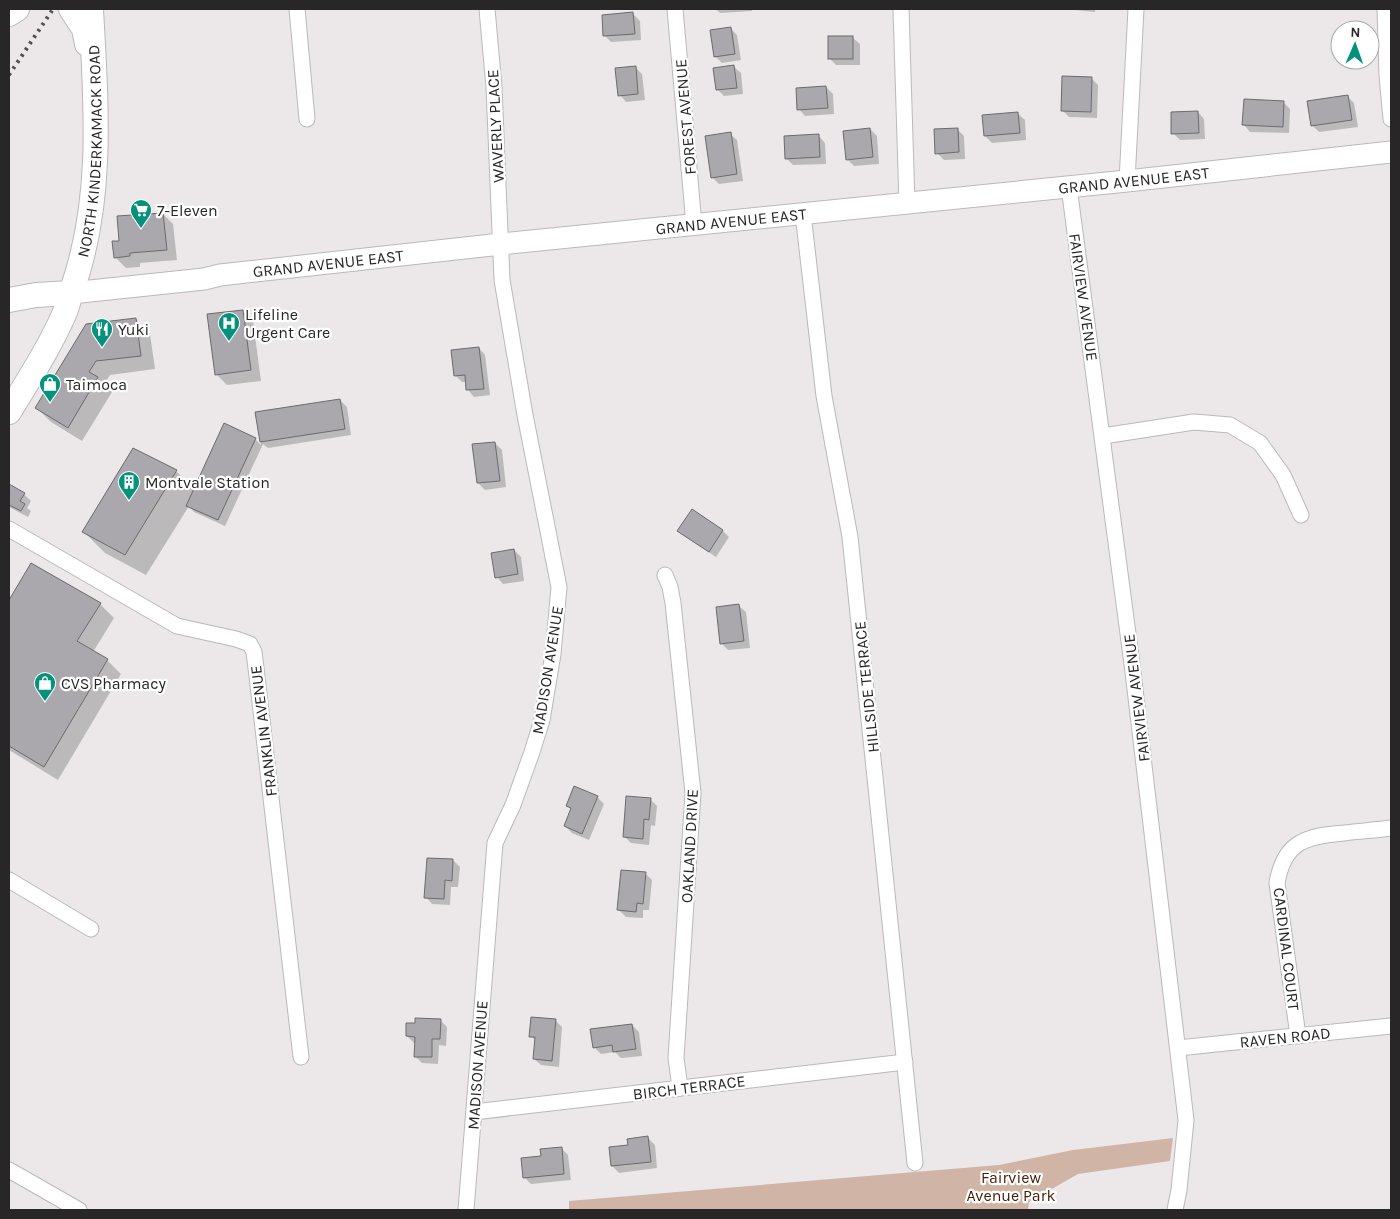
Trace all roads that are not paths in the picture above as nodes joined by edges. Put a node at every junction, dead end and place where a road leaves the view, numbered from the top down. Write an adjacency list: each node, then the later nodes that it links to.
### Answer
1 (17, 9): 10 (main road)
2 (71, 9): 11 (main road)
3 (92, 9): 11 (main road, NORTH KINDERKAMACK ROAD)
4 (297, 9): 12 (street)
5 (487, 9): 20 (street, WAVERLY PLACE)
6 (675, 9): 19 (street, FOREST AVENUE)
7 (901, 9): 17 (street)
8 (1136, 9): 15 (street)
9 (1384, 9): 13 (street)
10 (9, 14)
11 (96, 98): 21 (main road, NORTH KINDERKAMACK ROAD)
12 (307, 119)
13 (1391, 119)
14 (1391, 152): 15 (main road, GRAND AVENUE EAST)
15 (1127, 181): 16 (main road, GRAND AVENUE EAST)
16 (1069, 187): 17 (main road, GRAND AVENUE EAST); 24 (street, FAIRVIEW AVENUE)
17 (907, 204): 18 (main road, GRAND AVENUE EAST)
18 (803, 214): 19 (main road, GRAND AVENUE EAST); 35 (street, HILLSIDE TERRACE)
19 (694, 225): 20 (main road, GRAND AVENUE EAST)
20 (501, 244): 21 (main road, GRAND AVENUE EAST); 37 (street, MADISON AVENUE)
21 (71, 292): 22 (main road); 23 (main road, NORTH KINDERKAMACK ROAD)
22 (9, 300)
23 (9, 412)
24 (1103, 436): 25 (street); 33 (street, FAIRVIEW AVENUE)
25 (1301, 515)
26 (9, 529): 34 (street, FRANKLIN AVENUE)
27 (665, 575): 36 (street, OAKLAND DRIVE)
28 (1391, 828): 32 (street, CARDINAL COURT)
29 (9, 880): 30 (street)
30 (91, 929)
31 (1391, 1026): 32 (street, RAVEN ROAD)
32 (1298, 1036): 33 (street, RAVEN ROAD)
33 (1178, 1048): 42 (street, FAIRVIEW AVENUE)
34 (301, 1057)
35 (905, 1062): 36 (street, BIRCH TERRACE); 38 (street, HILLSIDE TERRACE)
36 (680, 1088): 37 (street, BIRCH TERRACE)
37 (474, 1112): 41 (street, MADISON AVENUE)
38 (915, 1163)
39 (9, 1170): 40 (street)
40 (79, 1210)
41 (466, 1210)
42 (1175, 1210)

